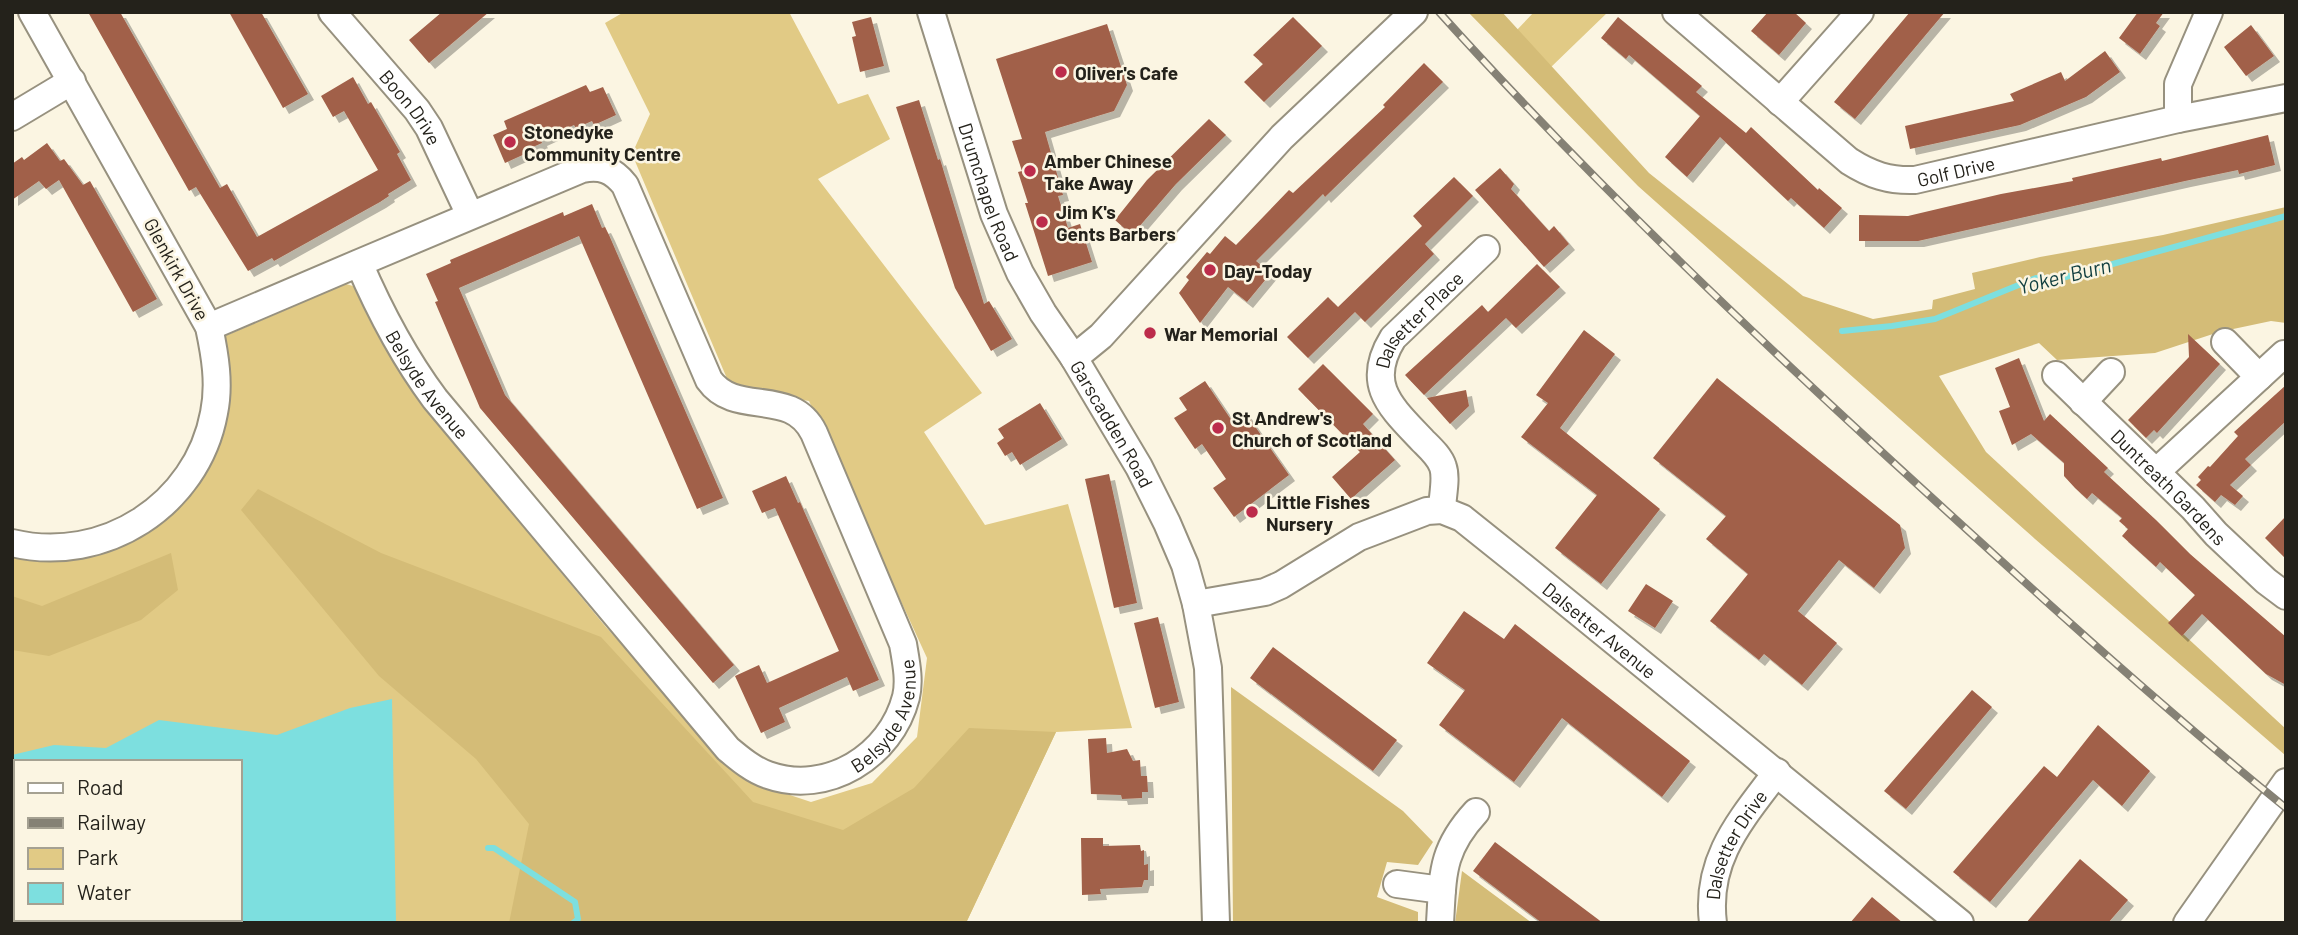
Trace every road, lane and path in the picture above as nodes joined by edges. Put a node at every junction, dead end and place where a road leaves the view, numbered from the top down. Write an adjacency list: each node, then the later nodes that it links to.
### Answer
1 (32, 12): 8 (street, Glenkirk Drive)
2 (332, 12): 13 (street, Boon Drive)
3 (931, 12): 19 (street, Drumchapel Road)
4 (1414, 12): 19 (street, Garscadden Road)
5 (1676, 12): 10 (street, Golf Drive)
6 (1860, 12): 10 (street)
7 (2209, 12): 12 (street)
8 (72, 81): 11 (street); 16 (street, Glenkirk Drive)
9 (2286, 98): 12 (street, Golf Drive)
10 (1780, 102): 12 (street, Golf Drive)
11 (12, 117)
12 (2178, 119)
13 (470, 215): 15 (street, Belsyde Avenue); 15 (street, Belsyde Avenue)
14 (1486, 249): 25 (street, Dalsetter Place)
15 (359, 263): 16 (street, Belsyde Avenue)
16 (209, 327): 26 (street, Glenkirk Drive)
17 (2225, 342): 22 (street)
18 (2284, 354): 22 (street)
19 (1074, 358): 28 (street, Garscadden Road)
20 (2111, 372): 23 (street)
21 (2056, 375): 23 (street, Duntreath Gardens)
22 (2259, 377): 24 (street)
23 (2083, 402): 24 (street, Duntreath Gardens)
24 (2156, 472): 27 (street, Duntreath Gardens)
25 (1441, 510): 28 (street); 29 (street, Dalsetter Avenue)
26 (12, 543)
27 (2285, 595)
28 (1196, 604): 34 (street, Garscadden Road)
29 (1777, 772): 36 (street, Dalsetter Drive); 37 (street, Dalsetter Avenue)
30 (2286, 782): 38 (street)
31 (1476, 812): 33 (street)
32 (1396, 884): 33 (street)
33 (1442, 890): 35 (street)
34 (1216, 923)
35 (1440, 923)
36 (1713, 923)
37 (1960, 923)
38 (2187, 923)

